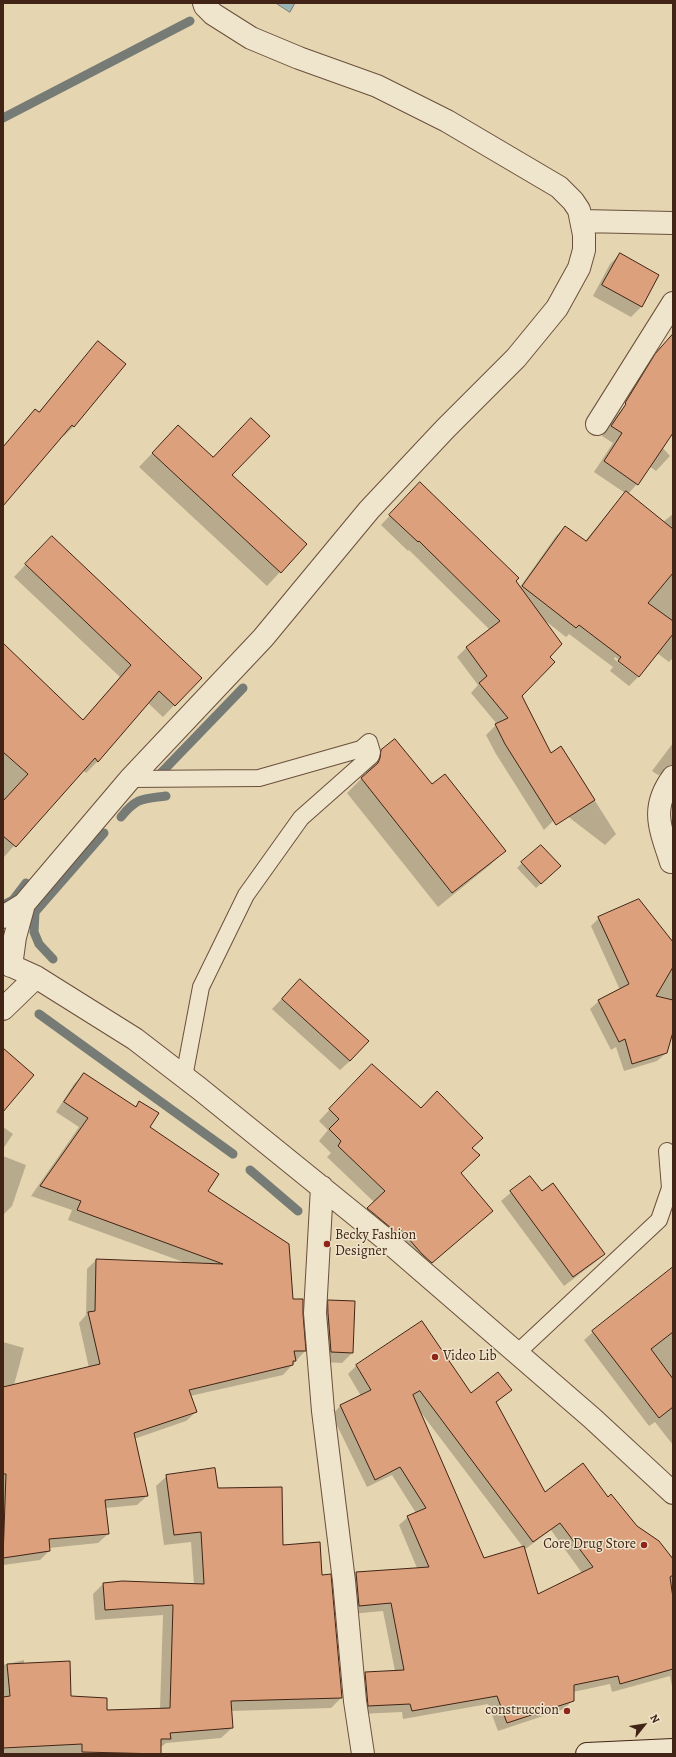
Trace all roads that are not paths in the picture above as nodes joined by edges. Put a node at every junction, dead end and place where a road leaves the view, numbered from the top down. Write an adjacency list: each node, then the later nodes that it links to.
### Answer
1 (204, 3): 2 (street)
2 (582, 221): 3 (street); 7 (street)
3 (673, 223)
4 (673, 303): 5 (street)
5 (597, 424)
6 (673, 777): 8 (street)
7 (130, 779): 9 (street); 14 (lane)
8 (671, 862)
9 (24, 904): 10 (street); 11 (street)
10 (3, 917)
11 (7, 964): 12 (street)
12 (36, 977): 13 (street); 14 (street)
13 (3, 1009)
14 (184, 1077): 16 (street)
15 (667, 1151): 17 (lane)
16 (322, 1187): 17 (street); 20 (street)
17 (517, 1353): 18 (street)
18 (673, 1493)
19 (673, 1750): 21 (street)
20 (363, 1754)
21 (587, 1754)

